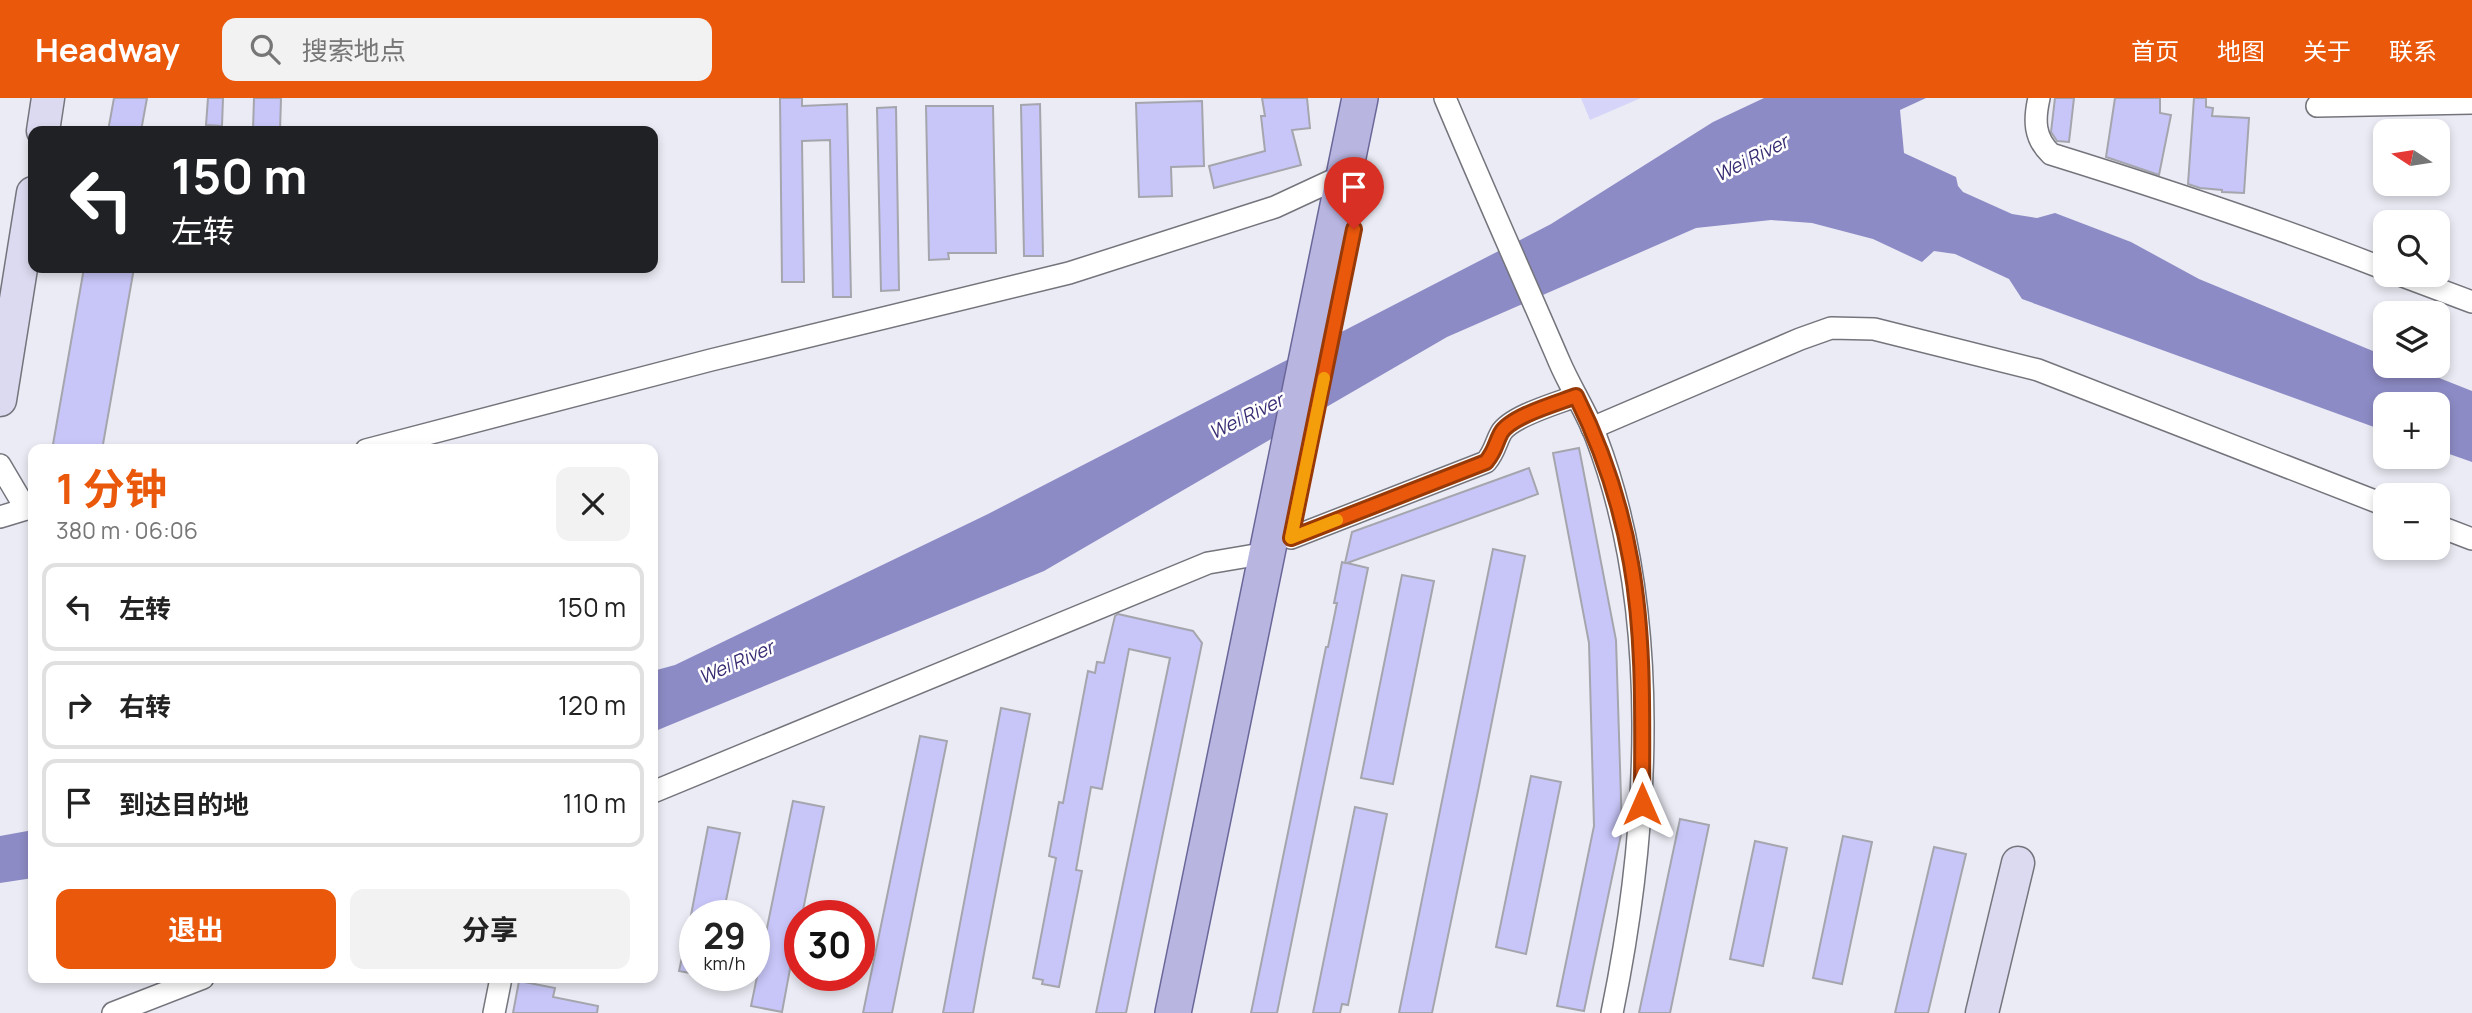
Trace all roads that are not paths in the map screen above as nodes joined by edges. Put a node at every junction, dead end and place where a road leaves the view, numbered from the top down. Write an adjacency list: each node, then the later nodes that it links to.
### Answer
1 (48, 98): 8 (street)
2 (1360, 98): 9 (main road)
3 (1381, 98): 9 (main road)
4 (1445, 98): 14 (street)
5 (2039, 98): 11 (street)
6 (2472, 103): 7 (street)
7 (2317, 106)
8 (44, 126)
9 (1348, 192): 17 (street); 24 (main road)
10 (28, 224): 15 (street)
11 (2373, 264)
12 (2432, 287): 13 (street)
13 (2472, 302)
14 (1576, 396): 16 (street); 24 (street)
15 (0, 400)
16 (1592, 428): 19 (street); 34 (street)
17 (389, 444)
18 (0, 465): 20 (street)
19 (2373, 500)
20 (28, 505)
21 (28, 509): 22 (street)
22 (0, 517)
23 (2450, 531): 25 (street)
24 (1281, 536): 26 (street); 32 (main road); 33 (main road)
25 (2472, 539)
26 (658, 790)
27 (2018, 863): 35 (street)
28 (190, 983): 30 (street)
29 (500, 983): 31 (street)
30 (113, 1013)
31 (494, 1013)
32 (1174, 1013)
33 (1194, 1013)
34 (1612, 1013)
35 (1982, 1013)

